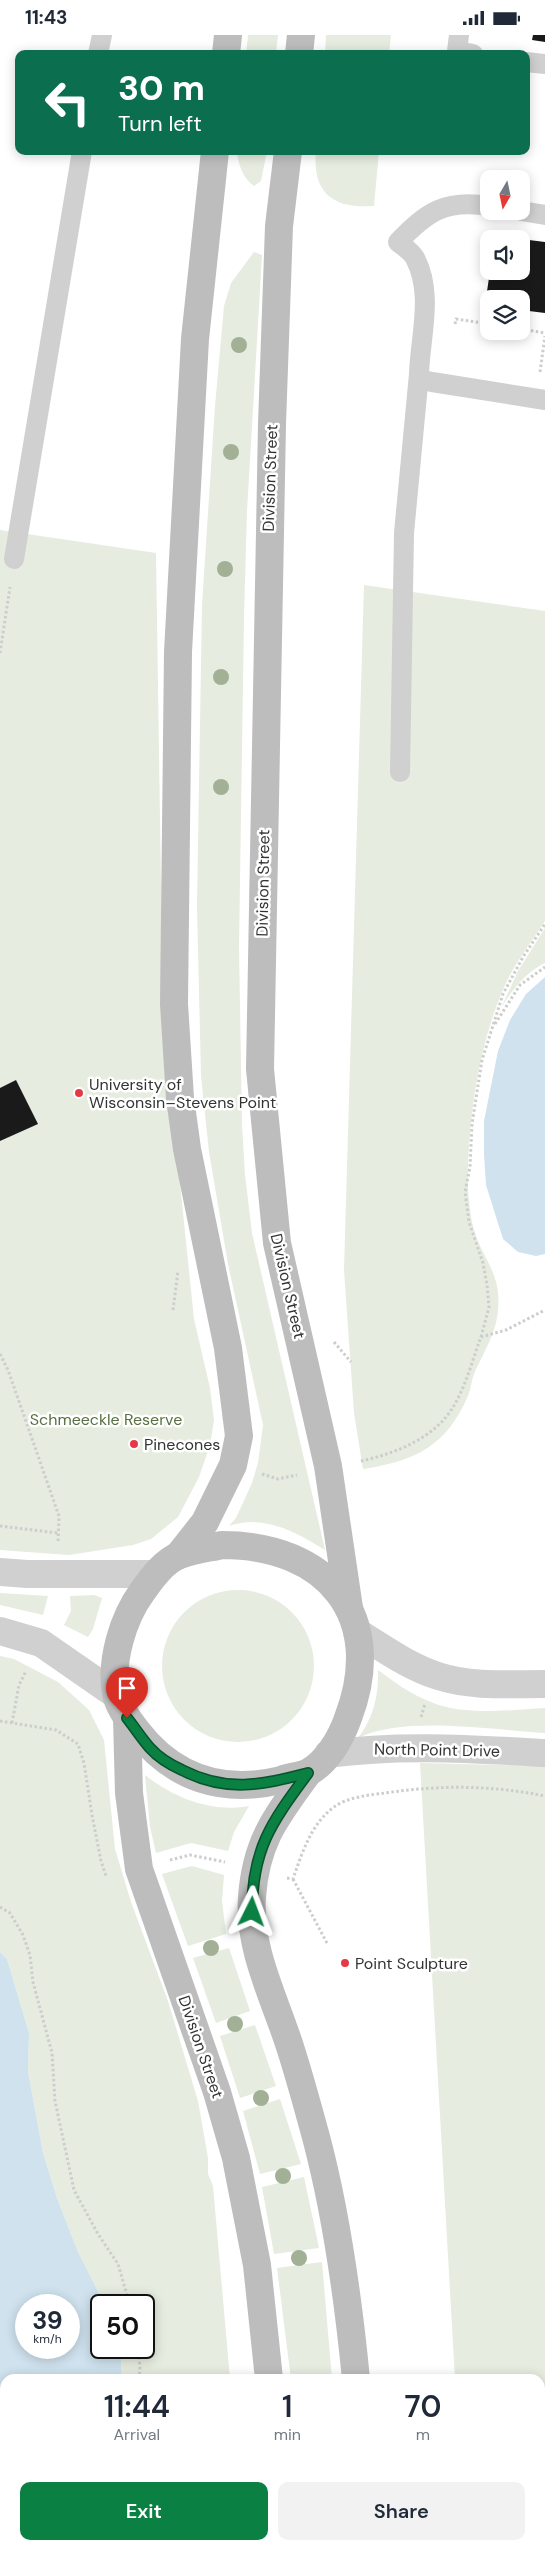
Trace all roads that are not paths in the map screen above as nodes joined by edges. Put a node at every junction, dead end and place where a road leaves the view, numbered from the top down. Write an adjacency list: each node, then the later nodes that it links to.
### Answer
1 (102, 35): 5 (lane)
2 (228, 35): 6 (main road)
3 (301, 35): 7 (main road)
4 (459, 35): 8 (lane)
5 (99, 50)
6 (226, 50)
7 (299, 50)
8 (457, 50)
9 (530, 62): 10 (lane)
10 (545, 64)
11 (81, 155): 19 (lane)
12 (216, 155): 21 (main road)
13 (288, 155): 24 (main road, Division Street)
14 (480, 206): 17 (lane)
15 (530, 212): 16 (lane)
16 (545, 215)
17 (419, 375): 18 (lane); 20 (lane)
18 (541, 399)
19 (14, 559)
20 (400, 773)
21 (179, 1555): 23 (main road, Division Street); 24 (main road)
22 (0, 1572): 23 (street)
23 (155, 1573): 27 (main road, Division Street)
24 (353, 1620): 26 (street); 29 (main road, Division Street)
25 (0, 1631): 27 (street)
26 (545, 1684)
27 (122, 1707): 30 (main road); 31 (main road, Division Street)
28 (545, 1753): 29 (street, North Point Drive)
29 (328, 1754): 30 (main road, Division Street)
30 (308, 1773): 32 (main road)
31 (268, 2374)
32 (355, 2374)

